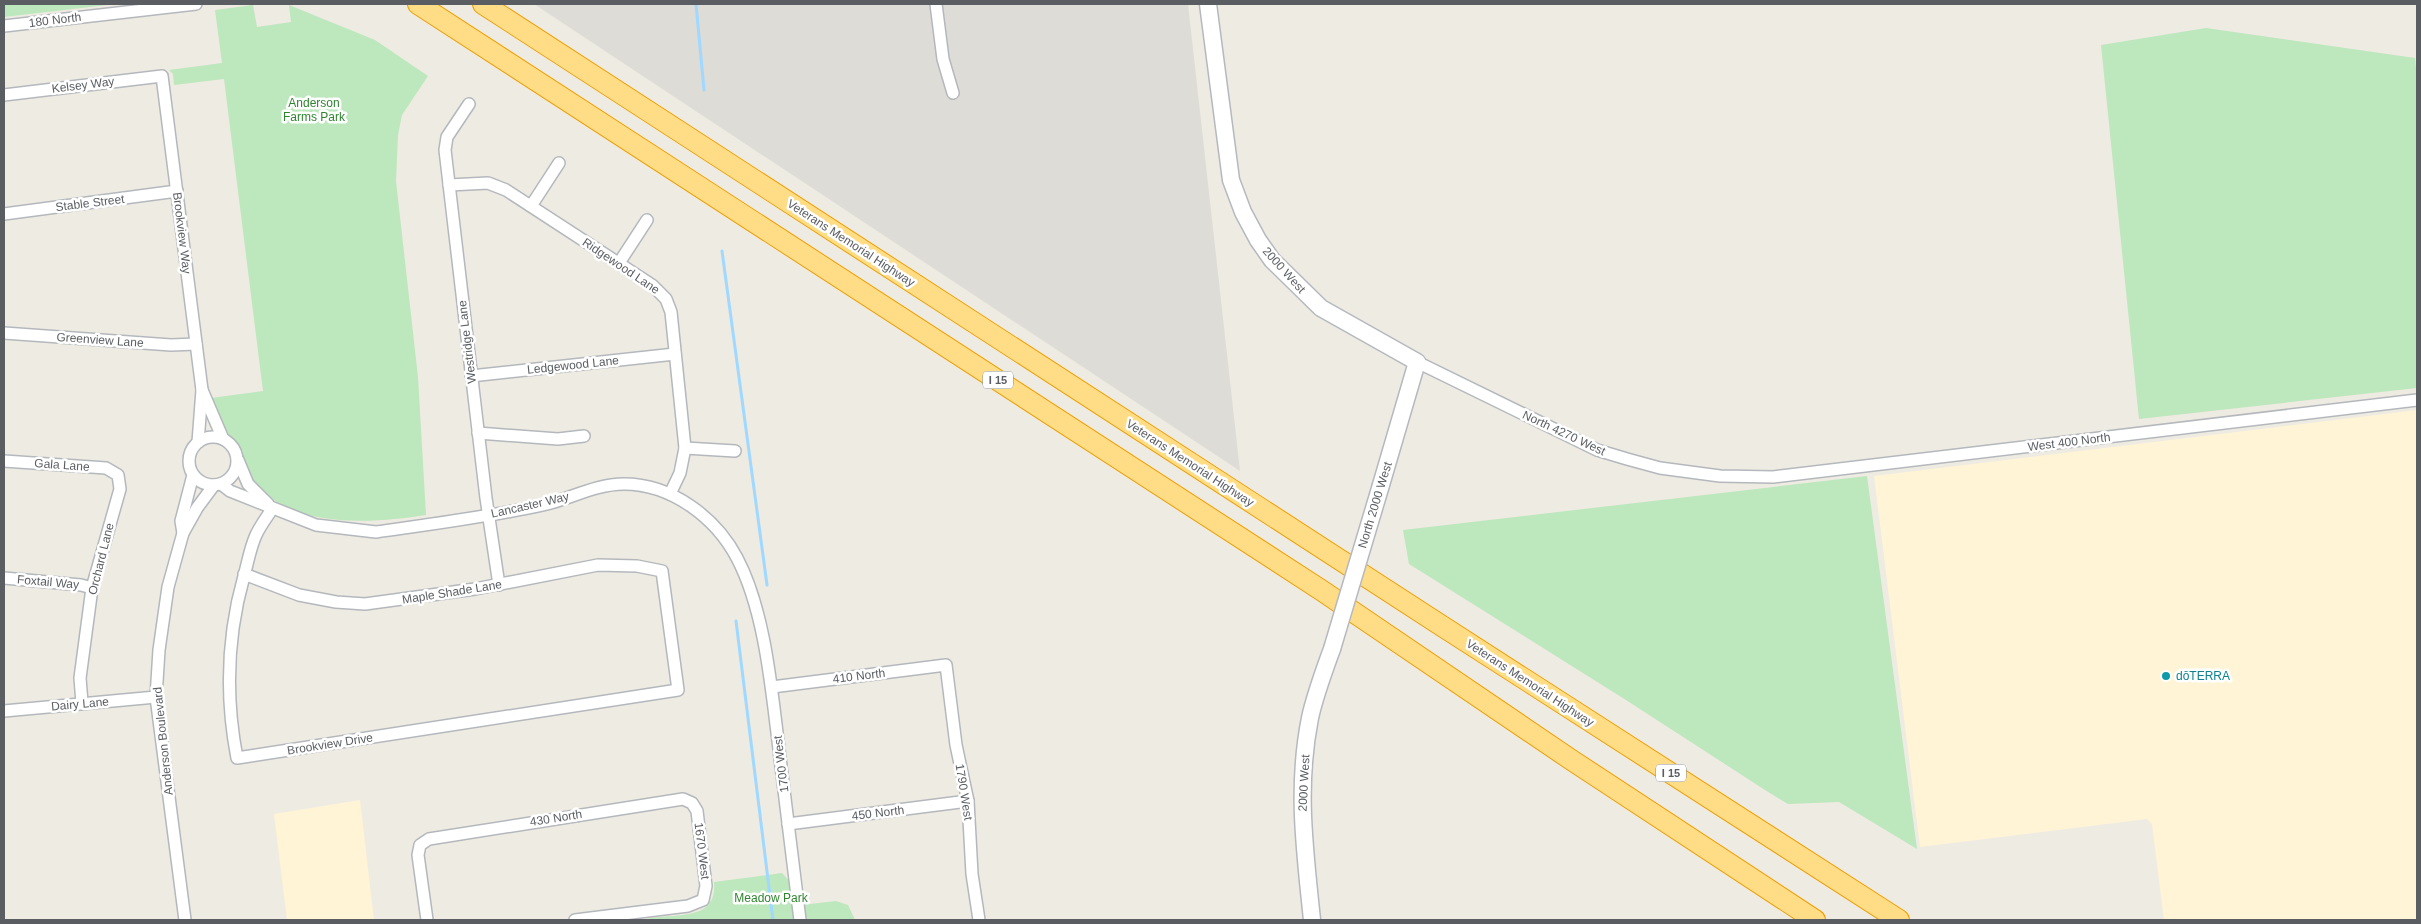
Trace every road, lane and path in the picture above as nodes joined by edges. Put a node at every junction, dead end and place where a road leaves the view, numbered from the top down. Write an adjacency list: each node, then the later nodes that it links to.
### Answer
1 (196, 4): 6 (street, 180 North)
2 (418, 4): 63 (highway, I 15)
3 (483, 4): 64 (highway, Veterans Memorial Highway / I 15)
4 (936, 4): 8 (street)
5 (1208, 4): 21 (street, 2000 West)
6 (4, 26)
7 (162, 76): 9 (street, Kelsey Way); 13 (street, Brookview Way)
8 (953, 93)
9 (4, 95)
10 (468, 104): 12 (street, Westridge Lane)
11 (559, 163): 14 (street)
12 (450, 185): 14 (street, Ridgewood Lane); 22 (street, Westridge Lane)
13 (177, 191): 15 (street, Stable Street); 19 (street, Brookview Way)
14 (531, 206): 17 (street, Ridgewood Lane)
15 (4, 214)
16 (646, 220): 17 (street)
17 (619, 263): 20 (street, Ridgewood Lane)
18 (4, 333): 19 (street, Greenview Lane)
19 (196, 344): 23 (street, Brookview Way)
20 (675, 354): 22 (street, Ledgewood Lane); 29 (street, Ridgewood Lane)
21 (1417, 362): 35 (street, North 4270 West); 46 (street, North 2000 West, bridge)
22 (471, 376): 25 (street, Westridge Lane)
23 (202, 390): 27 (street, Brookview Way); 28 (street, Brookview Way)
24 (2417, 400): 35 (street, West 400 North)
25 (478, 434): 26 (street); 39 (street, Westridge Lane)
26 (584, 436)
27 (223, 439): 28 (street); 31 (street)
28 (198, 442): 34 (street)
29 (685, 448): 30 (street); 37 (street, Ridgewood Lane)
30 (735, 451)
31 (237, 457): 36 (street); 38 (street, Lancaster Way)
32 (4, 460): 33 (street, Gala Lane)
33 (118, 475): 44 (street, Orchard Lane)
34 (193, 475): 36 (street); 40 (street, Anderson Boulevard)
35 (1720, 476)
36 (217, 484): 38 (street, Lancaster Way); 40 (street, Anderson Boulevard)
37 (670, 494): 39 (street, Lancaster Way); 45 (street, Lancaster Way)
38 (272, 509): 39 (street, Lancaster Way); 41 (street, Brookview Drive)
39 (488, 515): 43 (street, Westridge Lane)
40 (183, 533): 50 (street, Anderson Boulevard)
41 (244, 574): 43 (street, Maple Shade Lane); 49 (street, Brookview Drive)
42 (4, 578): 44 (street, Foxtail Way)
43 (499, 585): 49 (street, Maple Shade Lane)
44 (92, 588): 51 (street, Orchard Lane)
45 (756, 610): 48 (street, 1700 West)
46 (1332, 649): 62 (street, 2000 West)
47 (946, 665): 48 (street, 410 North); 53 (street, 1790 West)
48 (772, 687): 55 (street, 1700 West)
49 (678, 690)
50 (156, 697): 51 (street, Dairy Lane); 57 (street, Anderson Boulevard)
51 (82, 703): 52 (street, Dairy Lane)
52 (4, 711)
53 (968, 801): 55 (street, 450 North); 61 (street, 1790 West)
54 (692, 803): 56 (street, 1670 West); 58 (street, 430 North)
55 (788, 824): 60 (street, 1700 West)
56 (627, 917): 59 (street)
57 (185, 920)
58 (427, 920)
59 (575, 920)
60 (800, 920)
61 (979, 920)
62 (1312, 920)
63 (1815, 920)
64 (1899, 920)

